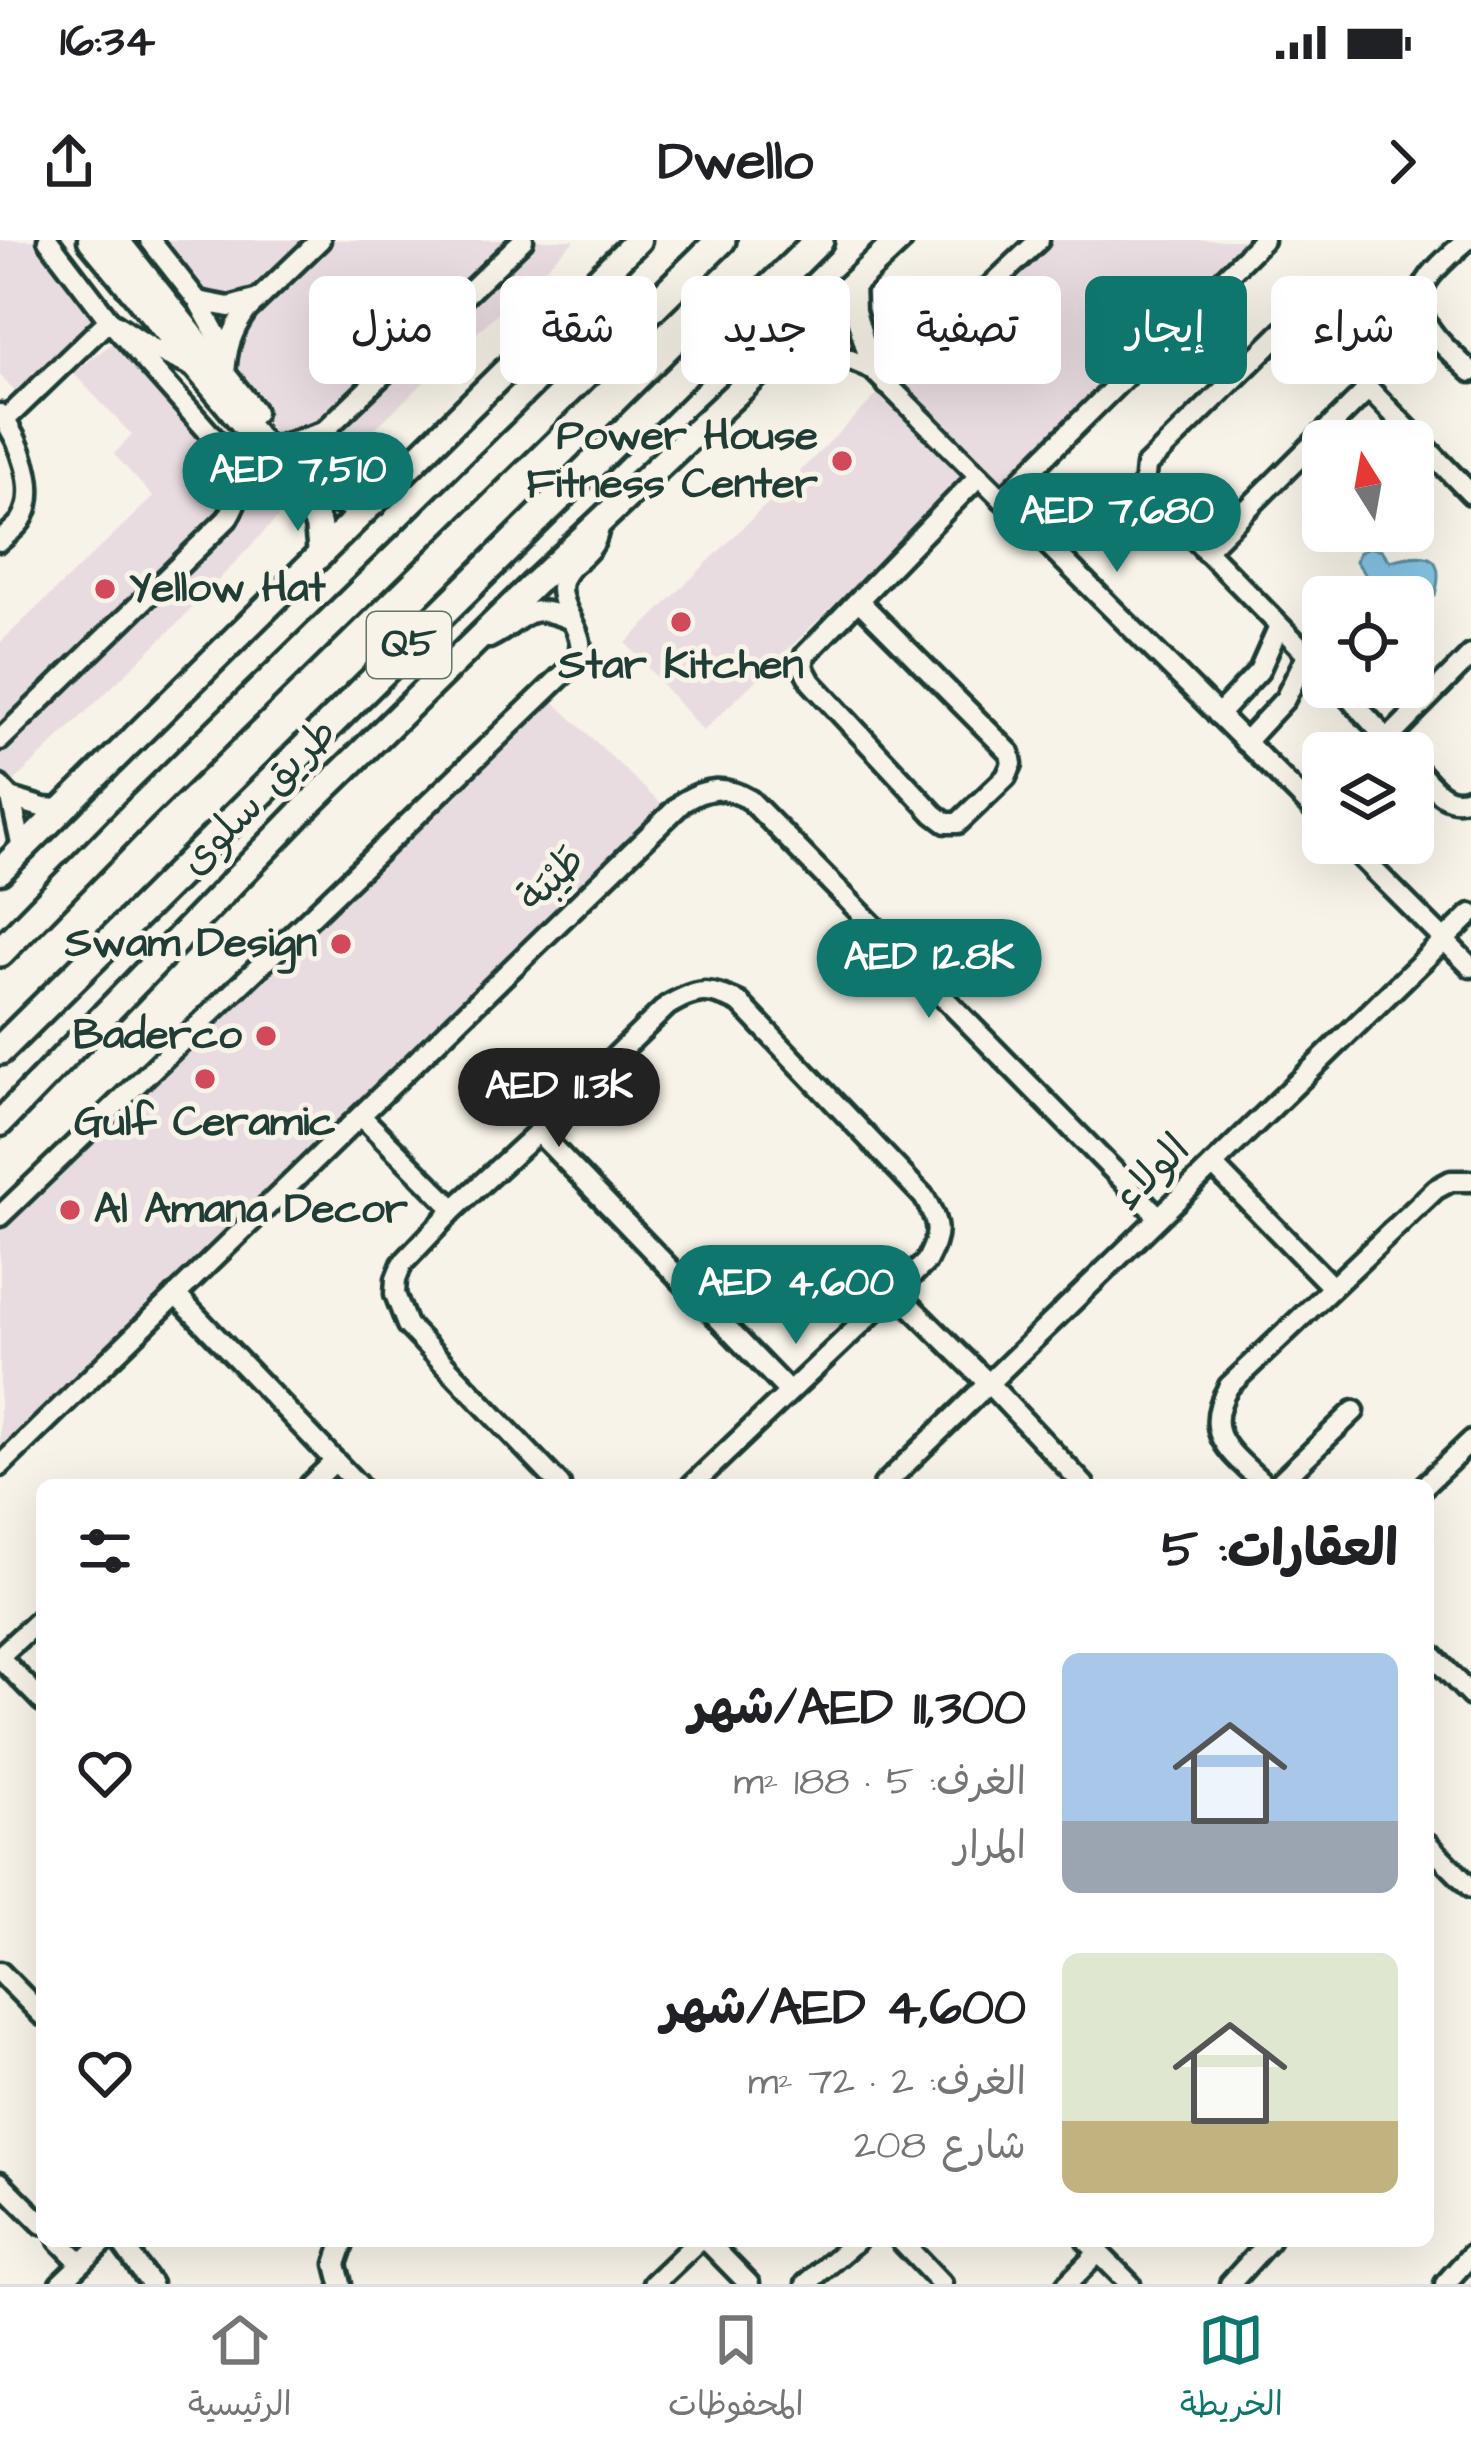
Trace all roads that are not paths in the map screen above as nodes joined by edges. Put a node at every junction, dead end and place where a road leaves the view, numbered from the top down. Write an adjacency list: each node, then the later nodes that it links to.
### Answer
1 (48, 240): 18 (street)
2 (91, 240): 21 (main road)
3 (116, 240): 20 (main road)
4 (150, 240): 17 (street)
5 (320, 240): 16 (street)
6 (523, 240): 28 (street)
7 (638, 240): 34 (main road)
8 (717, 240): 62 (highway, طريق سلوى / Q5)
9 (821, 240): 64 (highway, طريق سلوى / Q5)
10 (899, 240): 14 (main road, طريق سلوى)
11 (1040, 240): 25 (street)
12 (1263, 240): 33 (street)
13 (1467, 240): 23 (street)
14 (854, 283): 15 (main road, طريق سلوى); 22 (street)
15 (850, 287)
16 (259, 298): 17 (street); 20 (street)
17 (198, 302): 20 (street)
18 (110, 320): 21 (street); 27 (street); 50 (street)
19 (850, 360): 22 (street)
20 (226, 365): 29 (main road)
21 (195, 369): 38 (main road)
22 (872, 369): 25 (street)
23 (1471, 372)
24 (745, 384): 35 (main road, طريق سلوى)
25 (887, 385): 31 (street)
26 (1369, 388): 32 (street); 37 (street); 37 (street)
27 (2, 418): 36 (street)
28 (323, 432): 29 (street); 30 (street)
29 (279, 446): 30 (main road)
30 (301, 473): 34 (main road)
31 (979, 476): 33 (street); 39 (street)
32 (1471, 494)
33 (1002, 499): 47 (street)
34 (373, 502): 38 (main road)
35 (601, 520): 40 (street); 43 (main road, طريق سلوى)
36 (0, 541)
37 (1204, 551): 41 (street)
38 (321, 554): 56 (main road)
39 (859, 601): 39 (street)
40 (571, 620): 43 (street); 71 (street)
41 (1279, 626): 42 (street); 47 (street)
42 (1302, 647)
43 (468, 649): 66 (main road, طريق سلوى)
44 (1471, 656): 49 (street)
45 (1302, 665): 51 (street)
46 (1359, 708): 48 (street)
47 (1218, 715): 51 (street)
48 (1381, 732)
49 (1406, 732)
50 (0, 740)
51 (1246, 742): 55 (street)
52 (1434, 786): 54 (street)
53 (5, 792): 56 (street); 57 (street)
54 (1471, 797)
55 (1302, 798)
56 (60, 809): 57 (main road)
57 (22, 848): 59 (main road)
58 (1368, 864): 61 (street)
59 (0, 871)
60 (1471, 914): 61 (street, الولاء)
61 (1444, 940): 63 (street); 68 (street, الولاء)
62 (0, 952)
63 (1471, 968)
64 (0, 1049)
65 (361, 1116): 70 (street); 72 (street, طَيْبَة); 75 (street, طَيْبَة)
66 (0, 1123)
67 (538, 1132): 70 (street); 74 (street); 77 (street)
68 (1213, 1165): 72 (street, الولاء); 73 (street)
69 (1471, 1181): 73 (street)
70 (454, 1209): 84 (street)
71 (0, 1216)
72 (1159, 1216): 76 (street, الولاء)
73 (1332, 1287): 88 (street)
74 (896, 1292): 76 (street); 77 (street)
75 (176, 1294): 80 (street); 81 (street, طَيْبَة)
76 (989, 1384): 86 (street, الولاء); 87 (street)
77 (788, 1391): 85 (street)
78 (1354, 1411): 89 (street)
79 (1471, 1441): 90 (street)
80 (335, 1461): 82 (street); 83 (street)
81 (0, 1466)
82 (316, 1479)
83 (352, 1479)
84 (554, 1479)
85 (698, 1479)
86 (890, 1479)
87 (1078, 1479)
88 (1259, 1479)
89 (1283, 1479)
90 (1431, 1479)
91 (36, 1624): 92 (street)
92 (0, 1657): 94 (street)
93 (1434, 1658): 95 (street)
94 (36, 1695)
95 (1471, 1696)
96 (1434, 1849): 97 (street)
97 (1467, 1876)
98 (0, 1972): 99 (street)
99 (36, 2008)
100 (0, 2182): 101 (street)
101 (36, 2218)
102 (65, 2247): 112 (street)
103 (98, 2247): 112 (street)
104 (124, 2247): 114 (street)
105 (342, 2247): 115 (street)
106 (695, 2247): 116 (street)
107 (709, 2247): 117 (street)
108 (849, 2247): 118 (street)
109 (907, 2247): 119 (street)
110 (1093, 2247): 120 (street); 121 (street)
111 (1264, 2247): 122 (street)
112 (81, 2263): 113 (street)
113 (60, 2284)
114 (152, 2284)
115 (341, 2284)
116 (653, 2284)
117 (749, 2284)
118 (806, 2284)
119 (942, 2284)
120 (1067, 2284)
121 (1130, 2284)
122 (1230, 2284)

